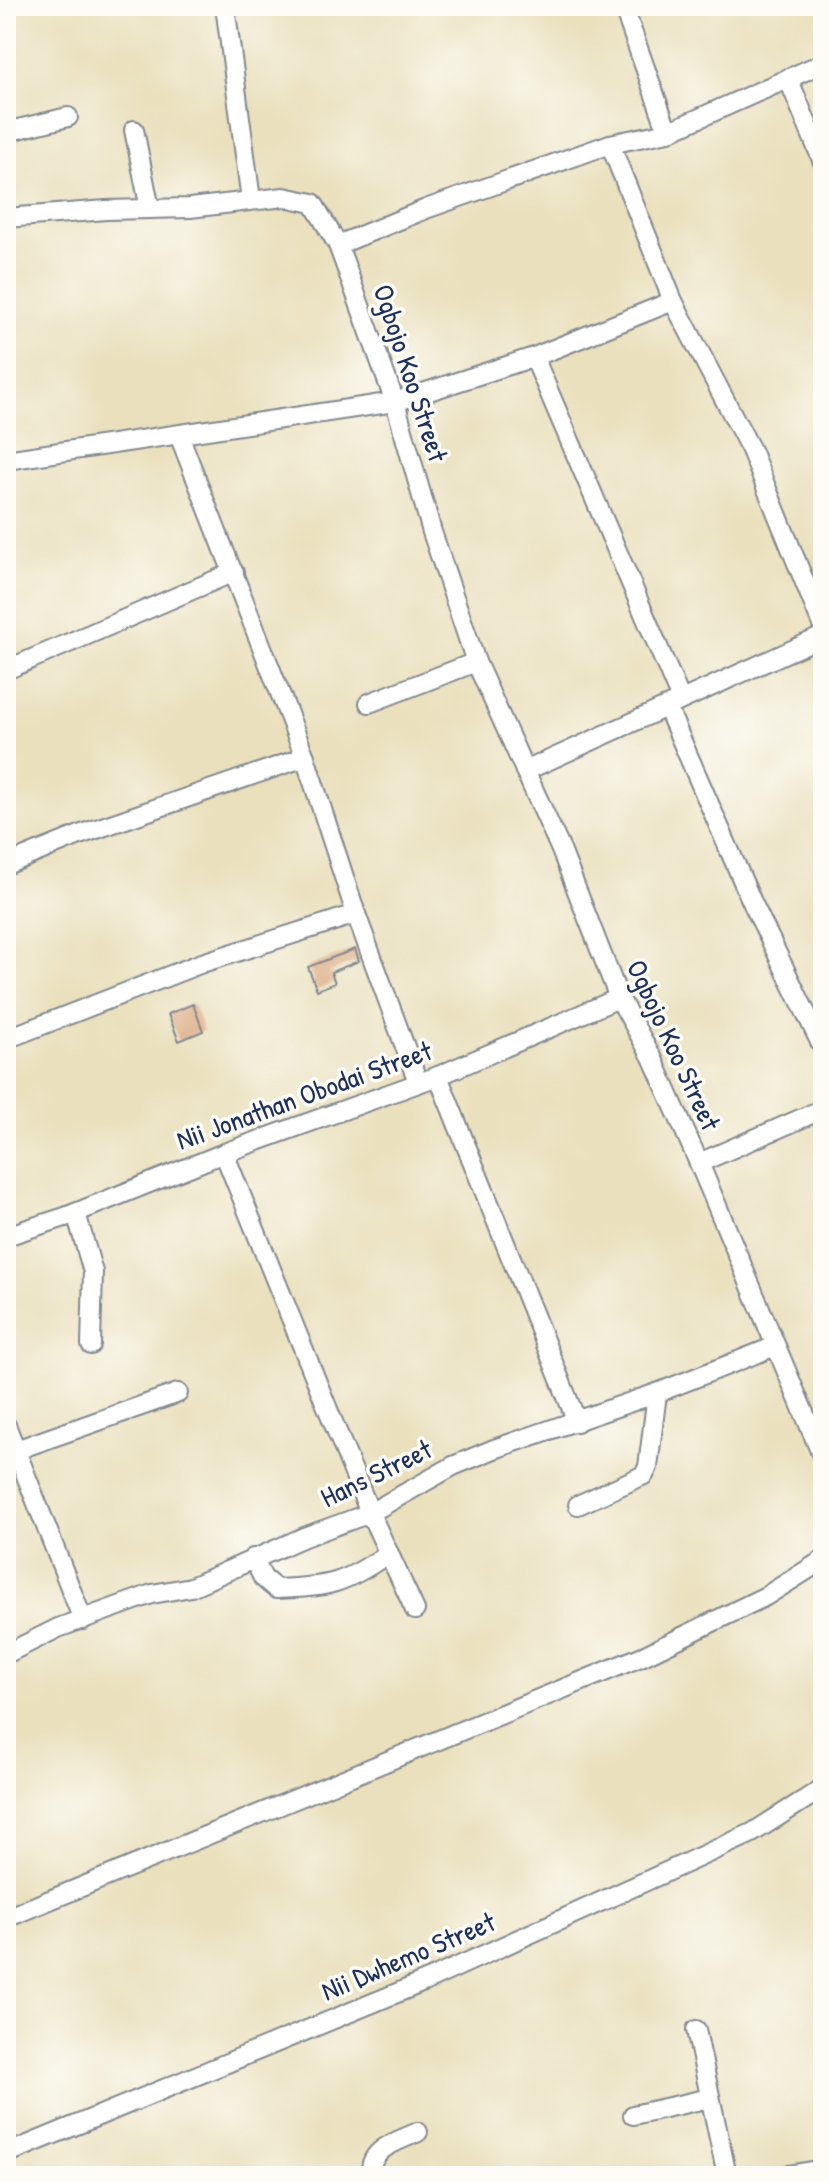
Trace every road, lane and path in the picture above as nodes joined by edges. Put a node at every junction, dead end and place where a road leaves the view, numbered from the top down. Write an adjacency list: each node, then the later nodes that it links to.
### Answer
1 (225, 6): 11 (street)
2 (623, 6): 8 (street)
3 (823, 63): 4 (street)
4 (788, 78): 8 (street); 10 (street)
5 (68, 117): 7 (street)
6 (134, 130): 12 (street)
7 (6, 132)
8 (668, 132): 9 (street)
9 (610, 144): 14 (street); 15 (street)
10 (823, 162)
11 (251, 200): 12 (street, Ogbojo Koo Street); 14 (street, Ogbojo Koo Street)
12 (150, 209): 13 (street, Ogbojo Koo Street)
13 (6, 218)
14 (338, 245): 17 (street, Ogbojo Koo Street)
15 (673, 301): 16 (street); 21 (street)
16 (534, 357): 17 (street); 26 (street)
17 (395, 402): 18 (street); 23 (street, Ogbojo Koo Street)
18 (179, 435): 19 (street); 20 (street)
19 (6, 460)
20 (234, 572): 24 (street); 27 (street)
21 (823, 627)
22 (823, 636): 26 (street)
23 (476, 662): 25 (street); 28 (street, Ogbojo Koo Street)
24 (6, 670)
25 (369, 703)
26 (674, 703): 28 (street); 33 (street)
27 (305, 757): 29 (street); 30 (street)
28 (525, 771): 31 (street, Ogbojo Koo Street)
29 (6, 865)
30 (356, 914): 32 (street); 35 (street)
31 (619, 998): 34 (street, Nii Jonathan Obodai Street); 38 (street, Ogbojo Koo Street)
32 (6, 1039)
33 (823, 1048)
34 (438, 1076): 35 (street, Nii Jonathan Obodai Street); 45 (street)
35 (418, 1082): 37 (street, Nii Jonathan Obodai Street)
36 (823, 1109): 38 (street, Ogbojo Koo Street)
37 (224, 1153): 39 (street, Nii Jonathan Obodai Street); 49 (street)
38 (699, 1163): 42 (street)
39 (76, 1213): 40 (street, Nii Jonathan Obodai Street); 41 (street)
40 (6, 1236)
41 (91, 1345)
42 (773, 1347): 44 (street, Hans Street); 47 (street)
43 (178, 1393): 46 (street)
44 (657, 1393): 45 (street, Hans Street); 48 (street)
45 (577, 1422): 49 (street, Hans Street)
46 (10, 1437): 54 (street)
47 (823, 1458)
48 (578, 1505)
49 (370, 1513): 50 (street); 51 (street, Hans Street)
50 (389, 1553): 51 (street); 53 (street)
51 (253, 1558): 54 (street, Hans Street)
52 (823, 1560): 57 (street)
53 (415, 1610)
54 (83, 1620): 55 (street, Hans Street)
55 (6, 1654)
56 (823, 1788): 62 (street, Nii Dwhemo Street)
57 (6, 1918)
58 (696, 2030): 59 (street)
59 (710, 2098): 60 (street); 65 (street)
60 (633, 2115)
61 (418, 2132): 64 (street)
62 (6, 2154)
63 (823, 2169): 66 (street)
64 (371, 2176)
65 (727, 2176)
66 (783, 2176)

